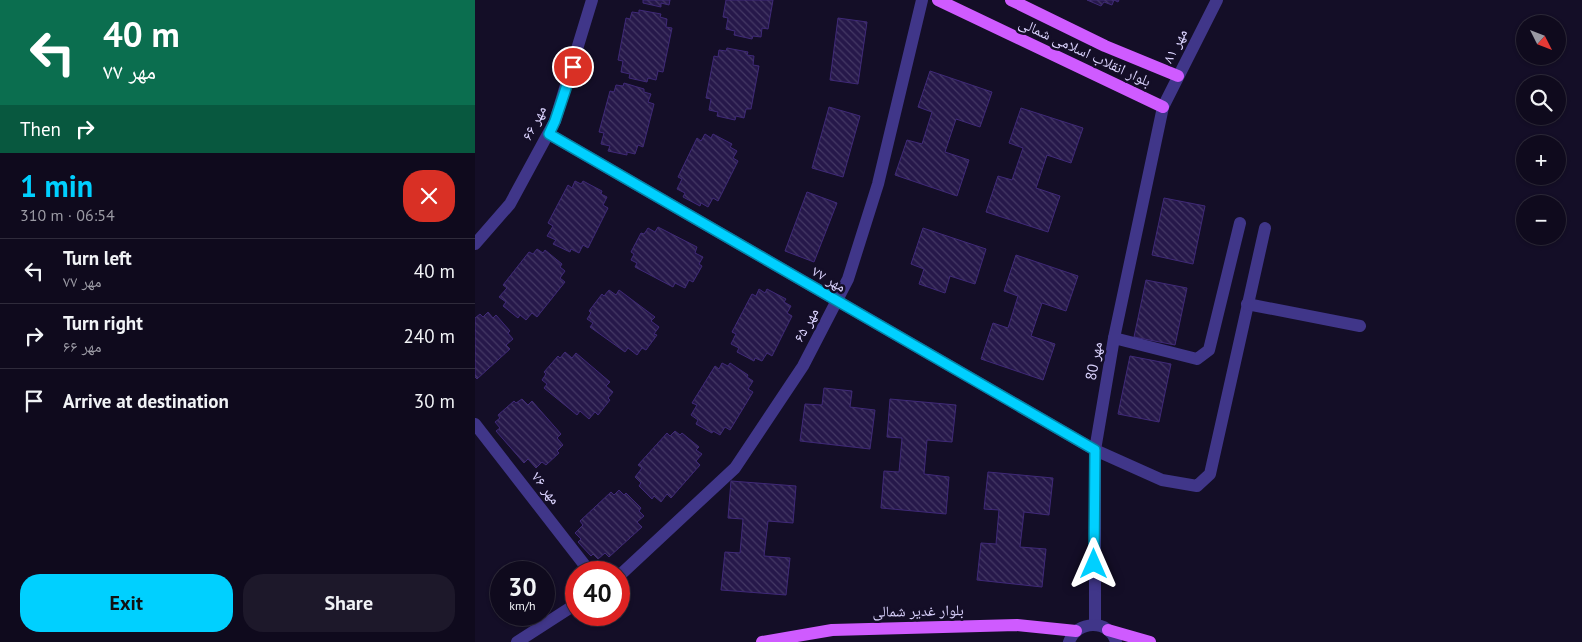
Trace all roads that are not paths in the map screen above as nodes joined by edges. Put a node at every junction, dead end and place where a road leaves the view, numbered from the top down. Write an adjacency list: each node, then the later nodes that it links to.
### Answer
1 (592, 0): 8 (street, مهر ۶۶)
2 (922, 0): 12 (street, مهر ۶۵)
3 (938, 0): 7 (main road, بلوار انقلاب اسلامی شمالی)
4 (1011, 0): 6 (main road, بلوار انقلاب اسلامی شمالی)
5 (1217, 0): 6 (street, مهر ۸۱)
6 (1178, 76): 7 (street, مهر ۸۱)
7 (1163, 107): 15 (street, مهر 80)
8 (549, 134): 11 (street, مهر ۶۶); 12 (street, مهر ۷۷)
9 (1240, 222): 15 (street)
10 (1265, 228): 13 (street)
11 (475, 244)
12 (836, 302): 17 (street, مهر ۷۷); 19 (street, مهر ۶۵)
13 (1247, 304): 14 (street); 17 (street, مهر ۷۷)
14 (1360, 326)
15 (1114, 338): 17 (street, مهر 80)
16 (475, 424): 18 (street, مهر ۷۶)
17 (1095, 450): 21 (street, مهر 80)
18 (582, 561)
19 (630, 566)
20 (565, 611): 24 (street)
21 (1095, 625): 22 (street); 23 (street)
22 (1108, 630): 26 (street); 27 (main road)
23 (1072, 636): 25 (main road, بلوار غدیر شمالی)
24 (517, 642)
25 (762, 642)
26 (1116, 642)
27 (1150, 642)

